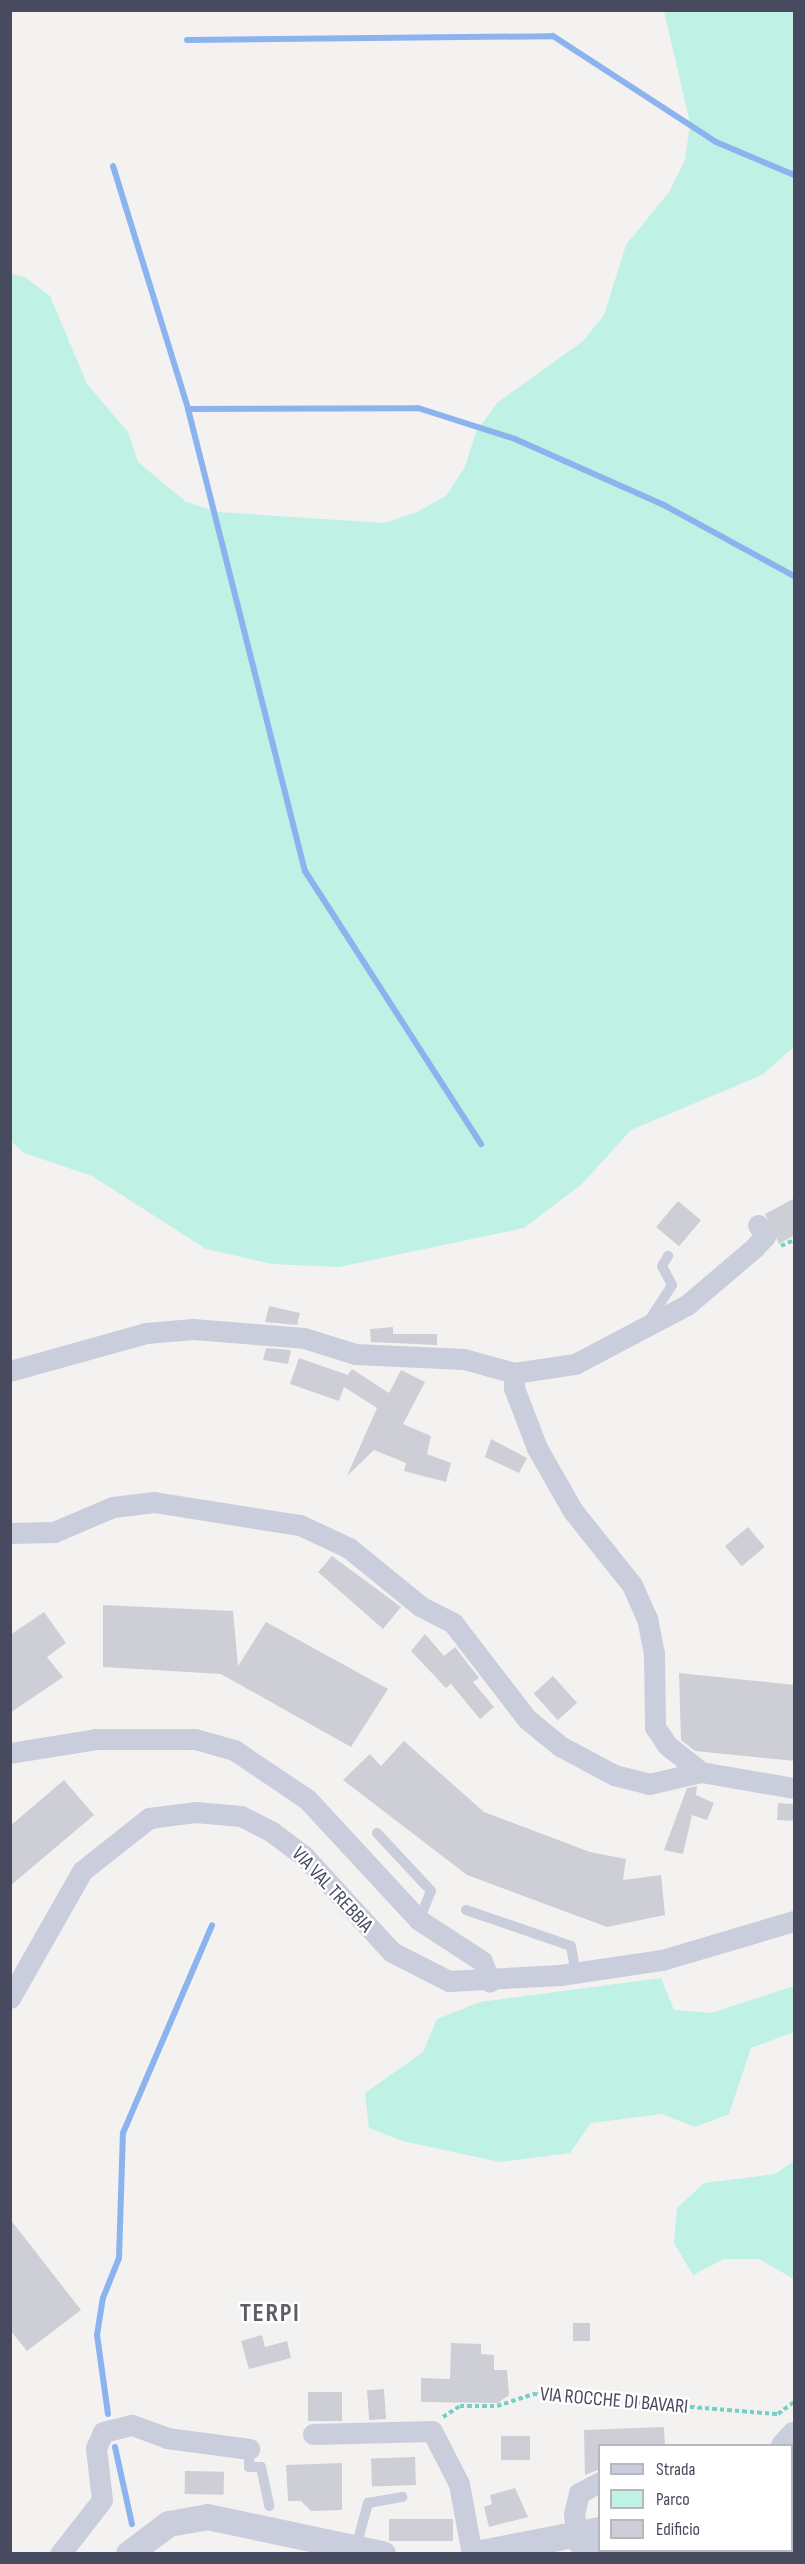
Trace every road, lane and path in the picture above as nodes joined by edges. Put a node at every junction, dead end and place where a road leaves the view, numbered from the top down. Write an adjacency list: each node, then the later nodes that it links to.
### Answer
1 (758, 1226): 3 (street)
2 (668, 1256): 3 (lane)
3 (636, 1334): 5 (street)
4 (10, 1371): 5 (street)
5 (514, 1373): 8 (street)
6 (10, 1533): 8 (street)
7 (10, 1753): 12 (street)
8 (701, 1772): 9 (street)
9 (795, 1788)
10 (377, 1833): 12 (lane)
11 (466, 1910): 14 (lane)
12 (419, 1920): 15 (street)
13 (795, 1922): 14 (street, VIA VAL TREBBIA)
14 (576, 1973): 15 (street, VIA VAL TREBBIA)
15 (490, 1982): 16 (street, VIA VAL TREBBIA)
16 (10, 1998)
17 (795, 2402): 18 (path, VIA ROCCHE DI BAVARI)
18 (430, 2430): 19 (street); 30 (street)
19 (313, 2434)
20 (249, 2449): 23 (lane); 27 (street)
21 (598, 2484): 24 (street)
22 (402, 2497): 25 (lane)
23 (269, 2506)
24 (588, 2532): 26 (street); 30 (street)
25 (356, 2547): 28 (street); 29 (street)
26 (598, 2550)
27 (60, 2553)
28 (129, 2553)
29 (383, 2553)
30 (474, 2553)

